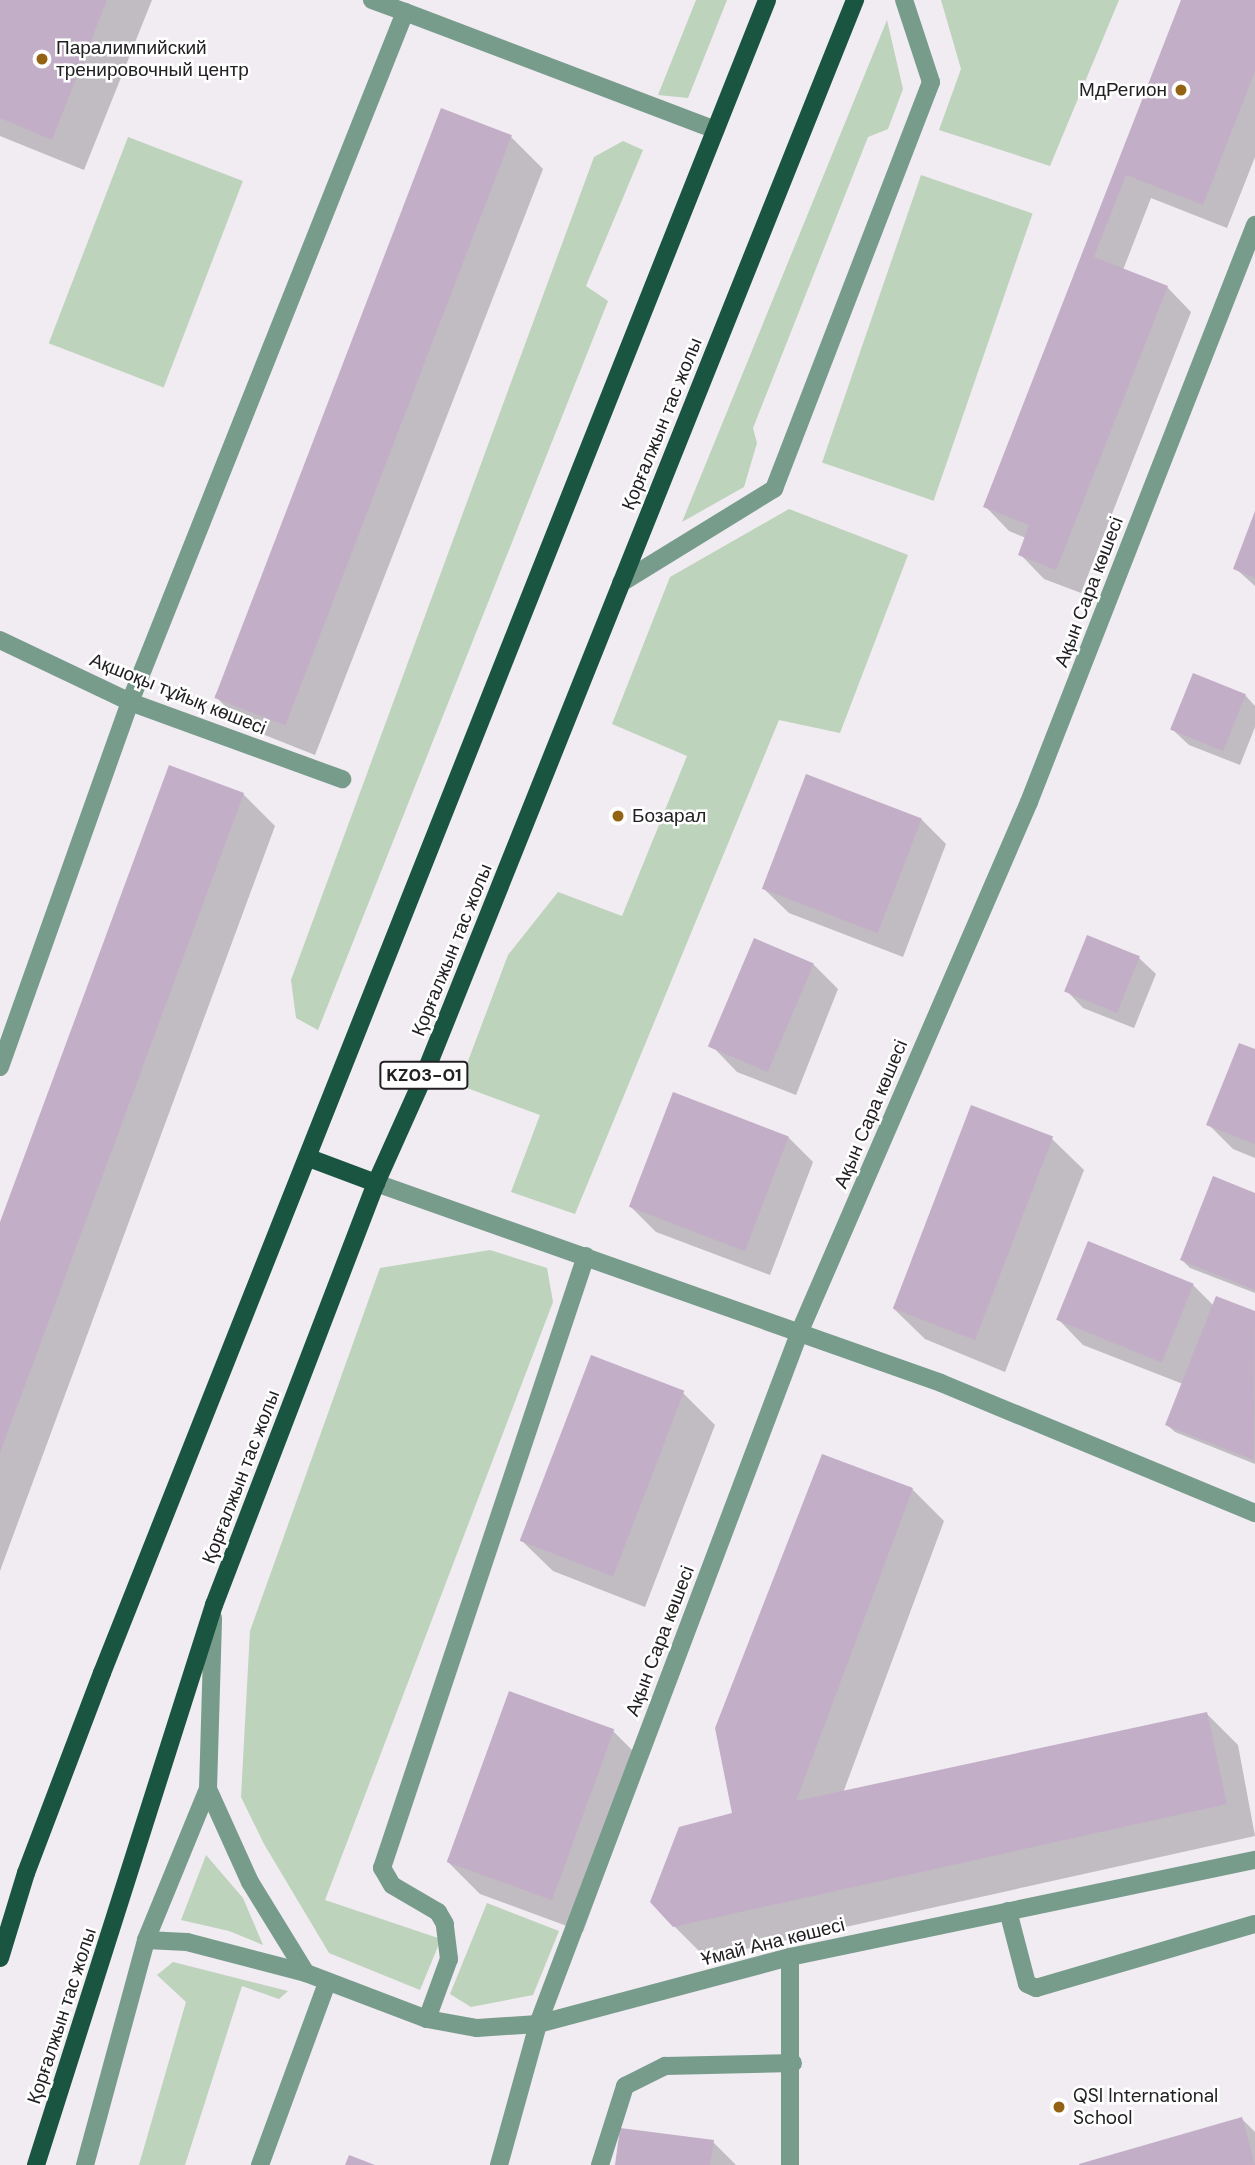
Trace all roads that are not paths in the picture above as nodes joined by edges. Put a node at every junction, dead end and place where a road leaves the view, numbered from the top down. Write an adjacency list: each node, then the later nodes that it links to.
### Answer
1 (372, 0): 5 (street)
2 (767, 0): 6 (main road, KZ03-01)
3 (855, 0): 8 (main road, Қорғалжын тас жолы / KZ03-01)
4 (904, 0): 8 (street)
5 (405, 12): 6 (street); 10 (street)
6 (715, 130): 13 (main road, KZ03-01)
7 (1255, 225): 16 (street, Ақын Сара көшесі)
8 (621, 583): 14 (main road, Қорғалжын тас жолы / KZ03-01)
9 (0, 640): 10 (street, Ақшоқы тұйық көшесі)
10 (131, 702): 11 (street, Ақшоқы тұйық көшесі); 12 (street)
11 (342, 779)
12 (0, 1067)
13 (309, 1158): 14 (main road); 25 (main road, KZ03-01)
14 (376, 1183): 15 (street); 18 (main road, Қорғалжын тас жолы / KZ03-01)
15 (586, 1256): 16 (street); 28 (street)
16 (800, 1331): 17 (street); 29 (street, Ақын Сара көшесі)
17 (1255, 1513)
18 (214, 1605): 19 (street); 31 (main road, Қорғалжын тас жолы / KZ03-01)
19 (208, 1789): 23 (street); 26 (street)
20 (1255, 1860): 21 (street, Ұмай Ана көшесі)
21 (1008, 1911): 22 (street); 24 (street, Ұмай Ана көшесі)
22 (1255, 1924)
23 (146, 1940): 26 (street, Ұмай Ана көшесі); 32 (street)
24 (790, 1957): 29 (street, Ұмай Ана көшесі); 30 (street)
25 (0, 1958)
26 (306, 1973): 27 (street, Ұмай Ана көшесі)
27 (327, 1983): 28 (street, Ұмай Ана көшесі); 33 (street)
28 (427, 2019): 29 (street, Ұмай Ана көшесі)
29 (538, 2024): 34 (street, Ақын Сара көшесі)
30 (793, 2063): 35 (street); 36 (street)
31 (36, 2165)
32 (85, 2165)
33 (260, 2165)
34 (499, 2165)
35 (600, 2165)
36 (790, 2165)

